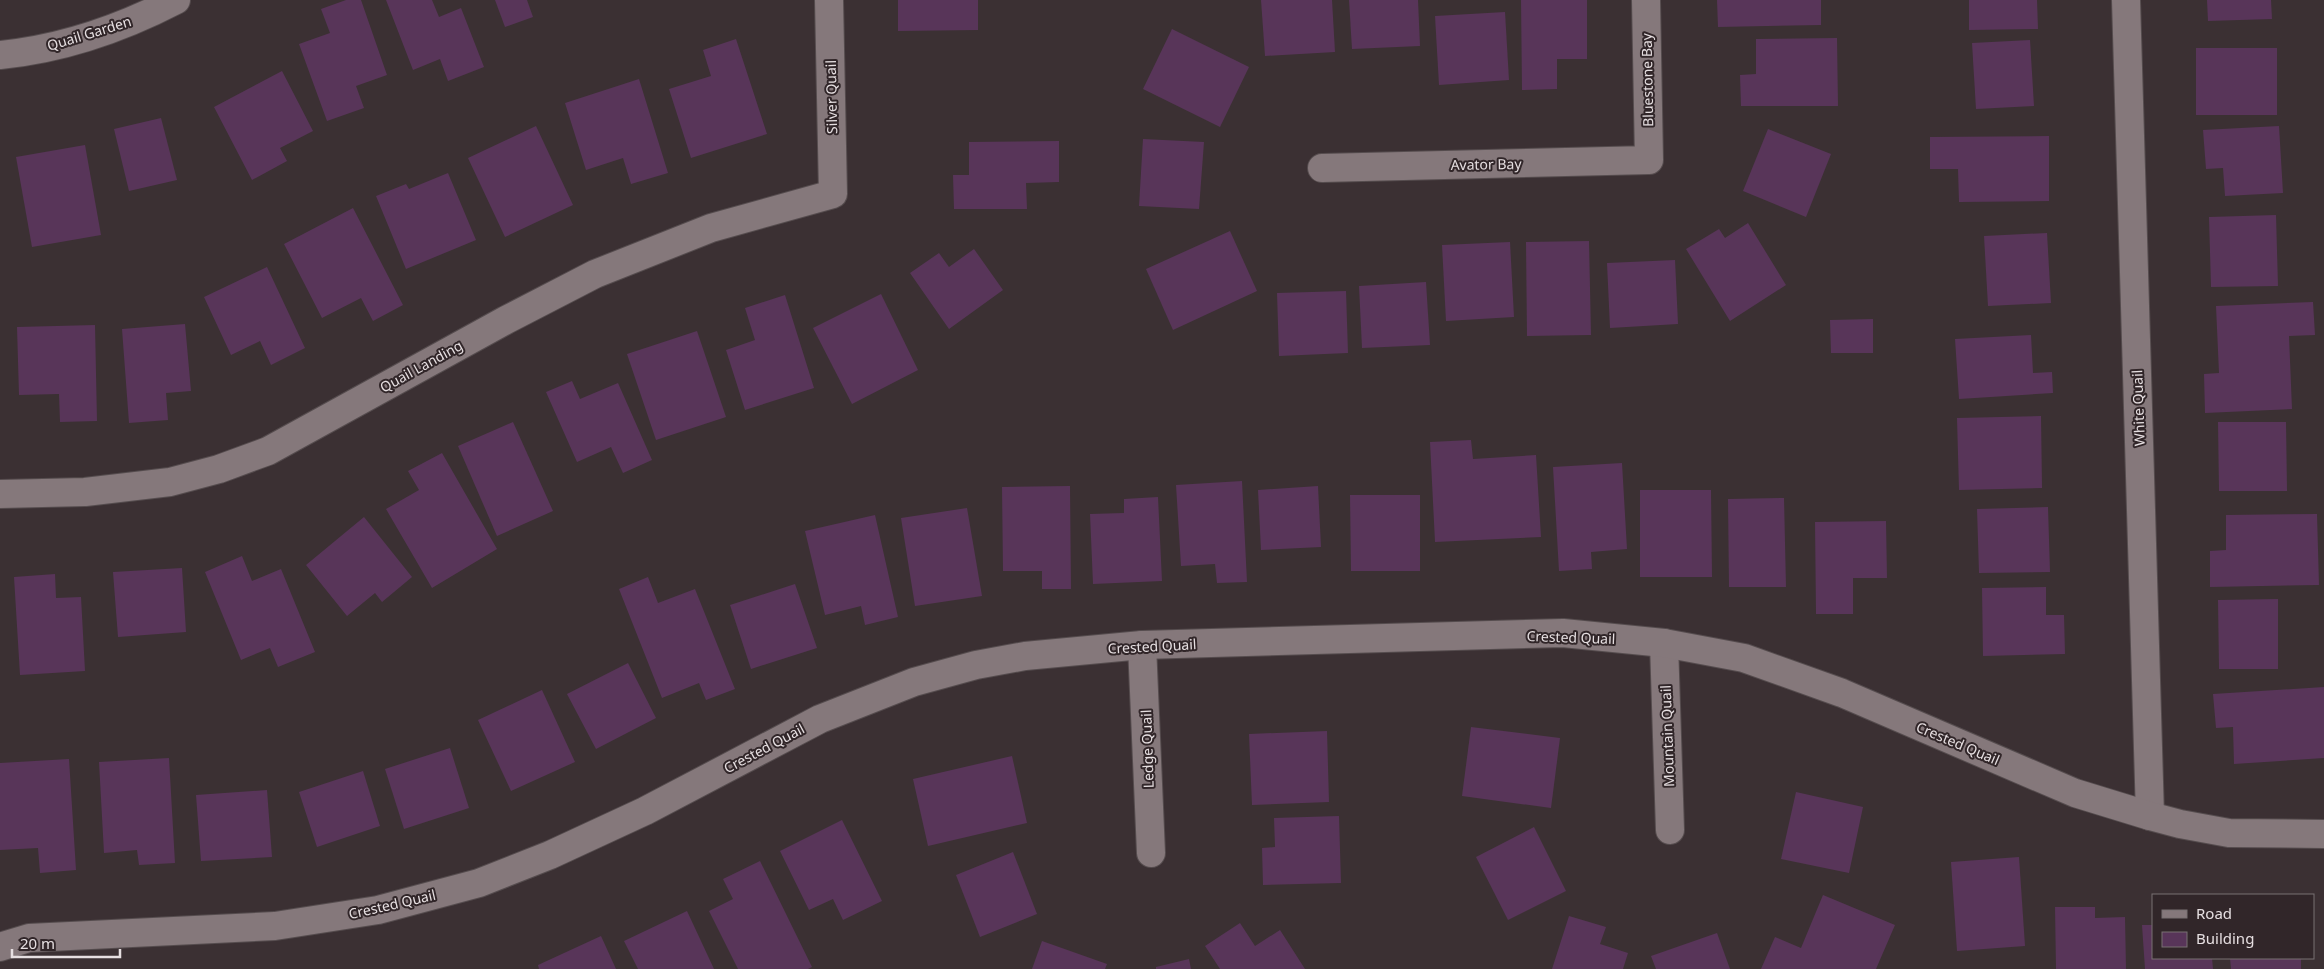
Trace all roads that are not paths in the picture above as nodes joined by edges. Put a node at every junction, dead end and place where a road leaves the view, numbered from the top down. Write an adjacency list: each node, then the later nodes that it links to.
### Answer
1 (176, 0): 5 (street, Quail Garden)
2 (829, 0): 8 (street, Silver Quail)
3 (1646, 0): 6 (street, Bluestone Bay)
4 (2126, 0): 12 (street, White Quail)
5 (0, 54)
6 (1649, 160): 7 (street, Avator Bay)
7 (1322, 168)
8 (833, 194): 9 (street, Quail Landing)
9 (0, 494)
10 (1664, 643): 11 (street, Crested Quail); 12 (street, Crested Quail); 13 (street, Mountain Quail)
11 (1142, 645): 15 (street, Ledge Quail); 16 (street, Crested Quail)
12 (2150, 816): 14 (street, Crested Quail)
13 (1670, 830)
14 (2324, 834)
15 (1151, 852)
16 (0, 947)

